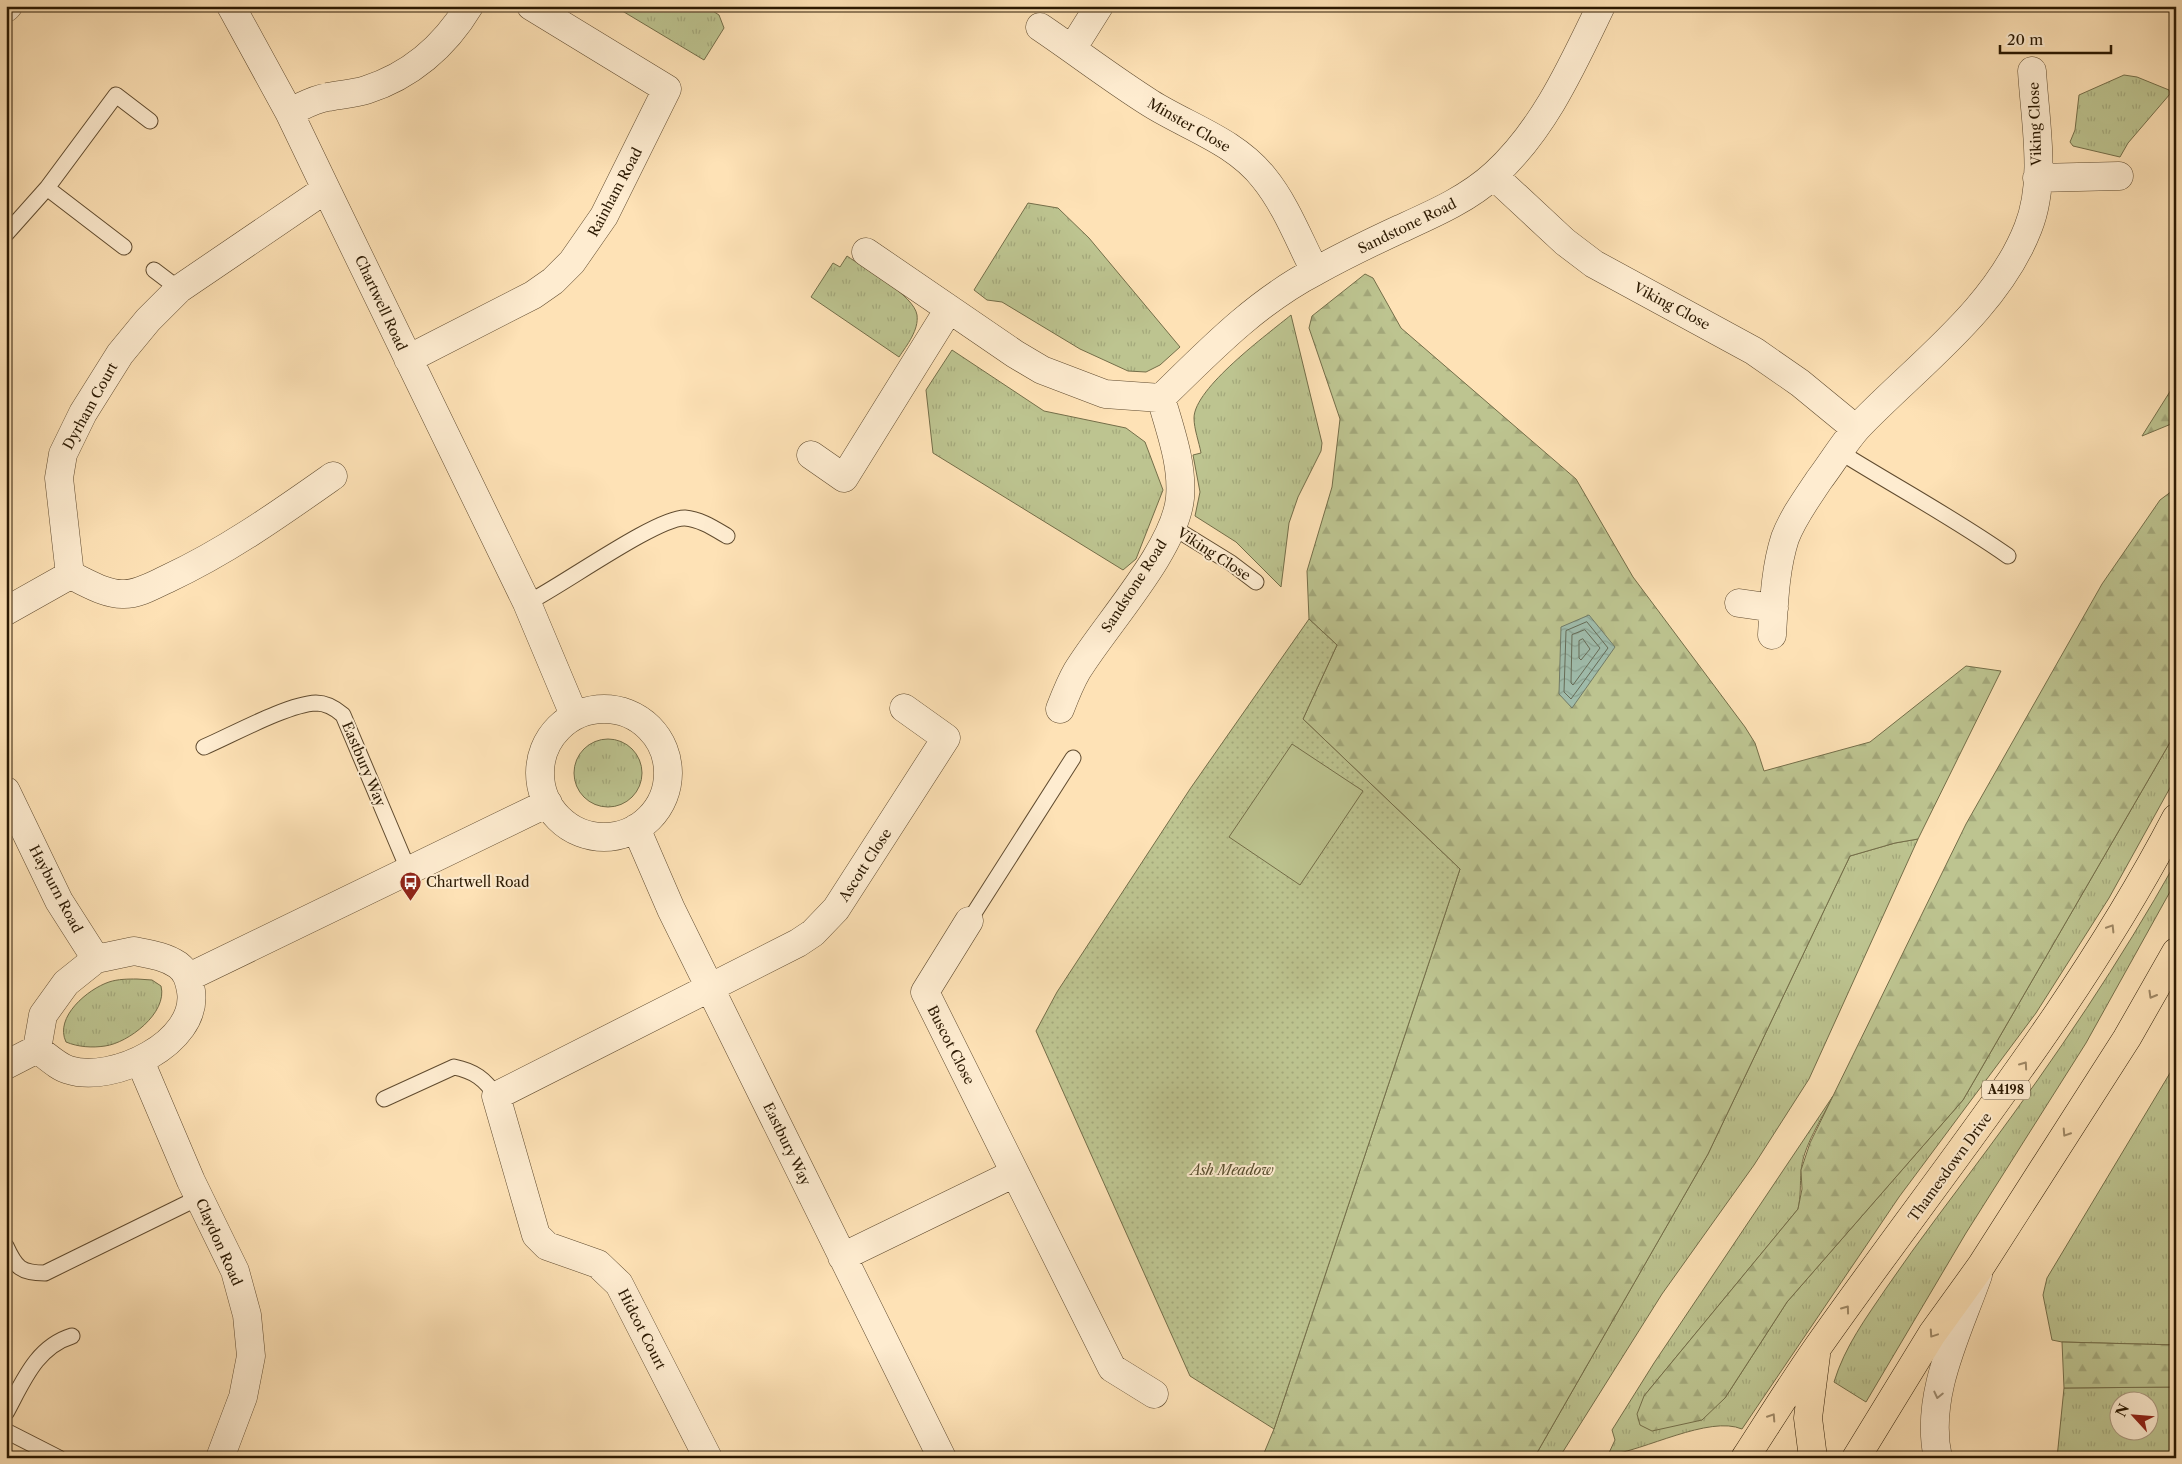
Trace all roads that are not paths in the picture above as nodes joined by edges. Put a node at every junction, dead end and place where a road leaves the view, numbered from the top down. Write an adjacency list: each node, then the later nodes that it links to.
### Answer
1 (231, 6): 9 (street, Chartwell Road)
2 (469, 6): 9 (street)
3 (531, 6): 23 (street, Rainham Road)
4 (1099, 6): 7 (street)
5 (1601, 6): 11 (street, Sandstone Road)
6 (1040, 27): 7 (street, Minster Close)
7 (1072, 49): 20 (street, Minster Close)
8 (2032, 71): 13 (street, Viking Close)
9 (288, 112): 15 (street, Chartwell Road)
10 (150, 121): 14 (lane)
11 (1494, 176): 20 (street, Sandstone Road); 25 (street, Viking Close)
12 (2118, 176): 13 (street, Viking Close)
13 (2037, 178): 25 (street, Viking Close)
14 (47, 188): 16 (lane); 17 (lane)
15 (326, 189): 21 (street, Dyrham Court); 23 (street, Chartwell Road)
16 (6, 234)
17 (124, 247)
18 (866, 252): 22 (street)
19 (154, 270): 21 (lane)
20 (1315, 271): 24 (street, Sandstone Road)
21 (179, 289): 32 (street, Dyrham Court)
22 (949, 310): 24 (street); 27 (street)
23 (408, 359): 34 (street, Chartwell Road)
24 (1161, 398): 29 (street, Sandstone Road)
25 (1856, 429): 26 (street, Viking Close)
26 (1840, 452): 31 (lane); 36 (street, Viking Close)
27 (811, 455)
28 (334, 476): 32 (street)
29 (1171, 526): 33 (lane, Viking Close); 40 (street, Sandstone Road)
30 (727, 536): 34 (lane)
31 (2008, 556)
32 (70, 575): 37 (street)
33 (1256, 582)
34 (527, 603): 41 (street, Chartwell Road)
35 (1739, 603): 36 (street)
36 (1774, 608): 38 (street, Viking Close)
37 (6, 611)
38 (1772, 636)
39 (904, 708): 53 (street, Ascott Close)
40 (1060, 708)
41 (574, 715): 45 (street); 47 (street)
42 (204, 747): 48 (lane, Eastbury Way)
43 (1073, 758): 49 (lane)
44 (6, 791): 51 (street, Hayburn Road)
45 (548, 803): 47 (street); 48 (street)
46 (2176, 818): 65 (main road, Thamesdown Drive / A4198, one-way to 46)
47 (636, 828): 53 (street, Eastbury Way)
48 (408, 869): 52 (street)
49 (968, 921): 59 (street, Buscot Close)
50 (2176, 952): 63 (main road, one-way to 63)
51 (96, 959): 52 (street); 54 (street)
52 (189, 977): 55 (street)
53 (710, 988): 57 (street); 62 (street, Eastbury Way)
54 (38, 1049): 55 (street); 56 (street)
55 (140, 1061): 60 (street, Claydon Road)
56 (6, 1065)
57 (496, 1096): 58 (lane, Hidcot Court); 71 (street, Hidcot Court)
58 (384, 1099)
59 (1015, 1173): 62 (street); 66 (street, Buscot Close)
60 (200, 1197): 61 (lane); 70 (street, Claydon Road)
61 (6, 1246)
62 (842, 1257): 72 (street, Eastbury Way)
63 (1981, 1266): 75 (main road, one-way to 75); 76 (street, one-way to 76)
64 (72, 1336): 67 (lane)
65 (1817, 1348): 73 (main road, Thamesdown Drive / A4198, one-way to 65); 74 (main road)
66 (1154, 1394)
67 (6, 1412)
68 (6, 1431): 69 (lane)
69 (58, 1458)
70 (220, 1458)
71 (708, 1458)
72 (942, 1458)
73 (1745, 1458)
74 (1813, 1458)
75 (1856, 1458)
76 (1938, 1458)

